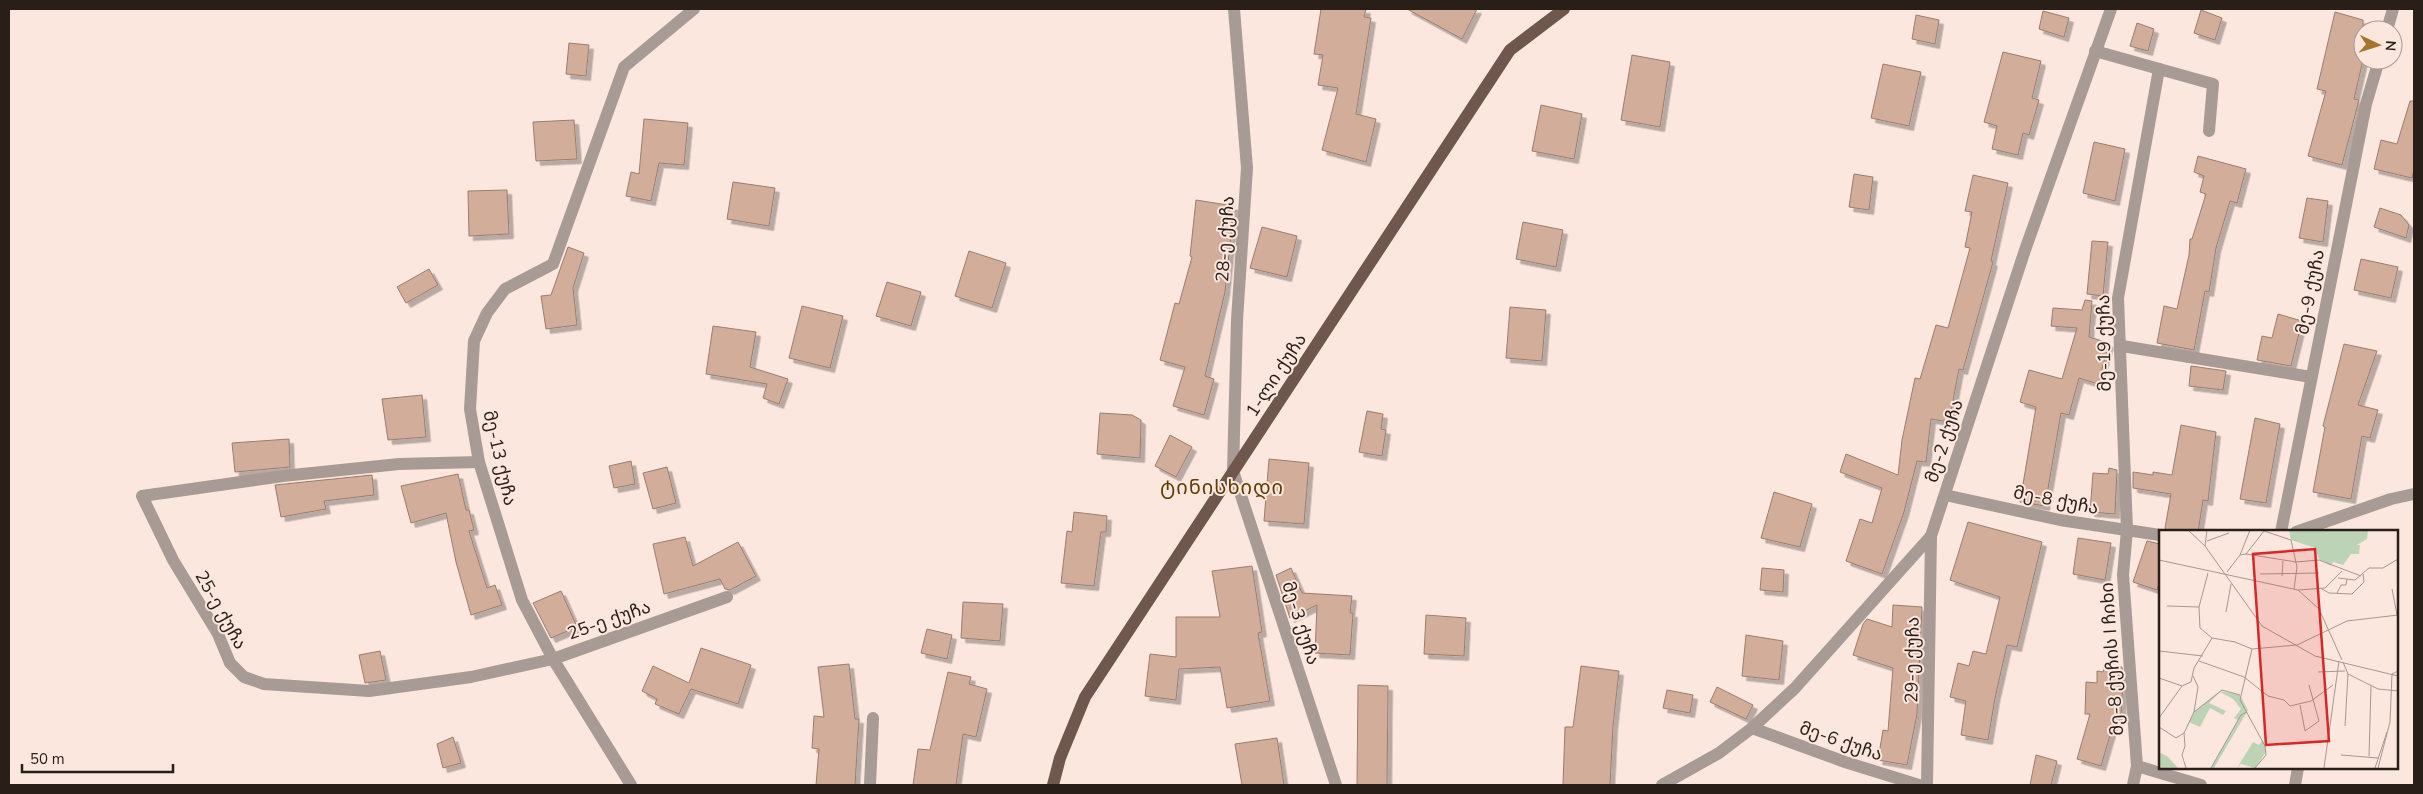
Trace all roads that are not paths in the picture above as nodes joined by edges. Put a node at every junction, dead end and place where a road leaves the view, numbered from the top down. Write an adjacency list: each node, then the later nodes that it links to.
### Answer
1 (694, 9): 11 (street, მე-13 ქუჩა)
2 (1234, 9): 12 (street, 28-ე ქუჩა)
3 (1564, 9): 12 (main road, 1-ლი ქუჩა)
4 (2111, 9): 5 (street, მე-2 ქუჩა)
5 (2095, 51): 6 (street); 14 (street, მე-2 ქუჩა)
6 (2159, 69): 8 (street); 9 (street, მე-19 ქუჩა)
7 (2376, 70): 10 (street, მე-9 ქუჩა)
8 (2209, 131)
9 (2122, 346): 10 (street); 15 (street, მე-19 ქუჩა)
10 (2311, 377): 16 (street, მე-9 ქუჩა)
11 (479, 462): 21 (street, მე-13 ქუჩა); 21 (street, 25-ე ქუჩა)
12 (1233, 472): 28 (main road, 1-ლი ქუჩა); 29 (street, მე-3 ქუჩა)
13 (2414, 494): 17 (street)
14 (1945, 495): 15 (street, მე-8 ქუჩა); 19 (street, მე-2 ქუჩა)
15 (2127, 530): 18 (street, მე-8 ქუჩა); 24 (street, მე-8 ქუჩის I ჩიხი)
16 (2281, 530)
17 (2302, 530)
18 (2159, 535)
19 (1931, 536): 23 (street, მე-2 ქუჩა); 32 (street, 29-ე ქუჩა)
20 (727, 597): 21 (street, 25-ე ქუჩა)
21 (553, 659): 26 (street, მე-13 ქუჩა)
22 (873, 718): 27 (street)
23 (1752, 728): 30 (street, მე-2 ქუჩა); 31 (street, მე-6 ქუჩა)
24 (2137, 766): 33 (street, მე-8 ქუჩის I ჩიხი); 34 (street)
25 (2298, 769): 35 (street)
26 (631, 785)
27 (870, 785)
28 (1053, 785)
29 (1336, 785)
30 (1662, 785)
31 (1919, 785)
32 (1927, 785)
33 (2133, 785)
34 (2201, 785)
35 (2295, 785)

